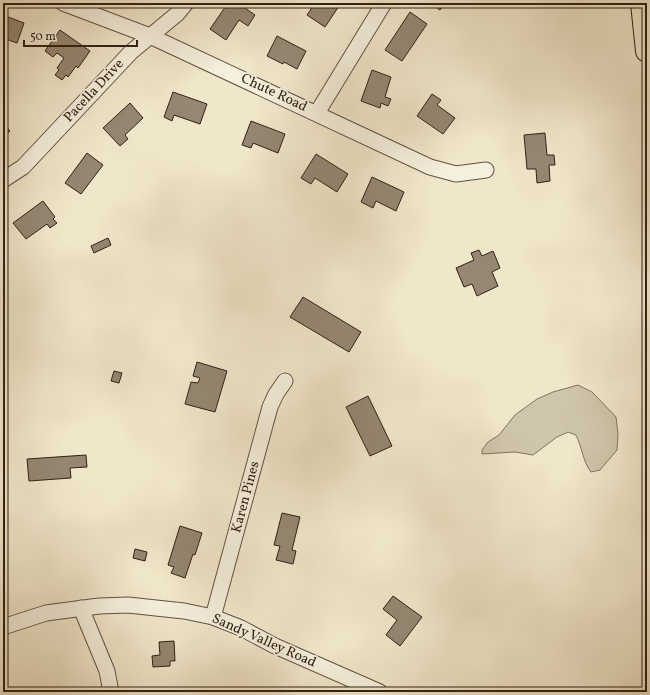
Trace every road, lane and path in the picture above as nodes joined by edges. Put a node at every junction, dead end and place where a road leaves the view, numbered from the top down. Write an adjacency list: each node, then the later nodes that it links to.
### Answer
1 (63, 3): 5 (street, Chute Road)
2 (186, 3): 5 (street, Pacella Drive)
3 (384, 3): 7 (street)
4 (642, 3): 6 (highway)
5 (150, 36): 7 (street, Chute Road); 9 (street, Pacella Drive)
6 (647, 51)
7 (317, 113): 8 (street, Chute Road)
8 (486, 170)
9 (3, 180)
10 (286, 380): 12 (street, Karen Pines)
11 (82, 608): 12 (street, Sandy Valley Road); 13 (street, Sandy Valley Road); 14 (street)
12 (213, 617): 15 (street, Sandy Valley Road)
13 (3, 627)
14 (111, 692)
15 (380, 692)

